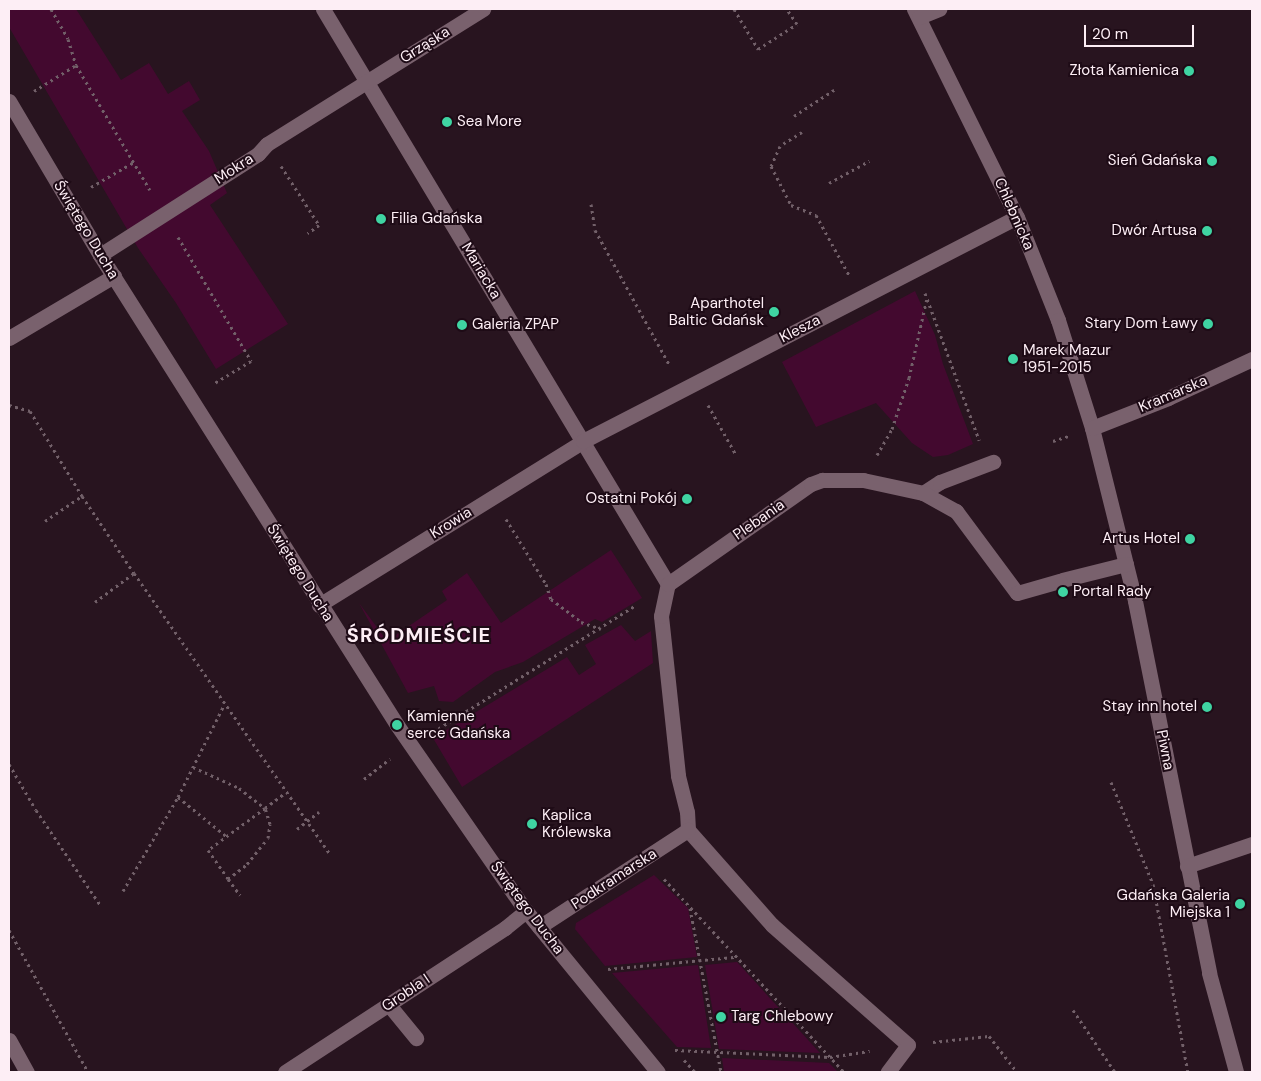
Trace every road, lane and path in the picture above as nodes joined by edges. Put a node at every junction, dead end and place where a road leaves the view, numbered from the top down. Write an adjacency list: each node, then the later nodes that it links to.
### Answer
1 (51, 9): 8 (path)
2 (323, 9): 9 (street, Mariacka)
3 (483, 9): 9 (street, Grząska)
4 (734, 9): 5 (path)
5 (788, 9)
6 (940, 9): 7 (street)
7 (917, 13): 22 (street, Chlebnicka)
8 (76, 65): 11 (path); 16 (path)
9 (367, 81): 15 (street, Mokra); 36 (street, Mariacka)
10 (834, 90): 13 (path)
11 (29, 94)
12 (9, 101): 24 (street, Świętego Ducha)
13 (794, 116)
14 (802, 132): 27 (path)
15 (267, 144): 21 (street, Mokra); 23 (path)
16 (134, 162): 19 (path); 21 (path)
17 (869, 162): 18 (path)
18 (829, 183)
19 (86, 190)
20 (591, 204): 31 (path)
21 (164, 214): 24 (street, Mokra); 33 (path)
22 (1017, 217): 25 (street, Klesza); 35 (street, Chlebnicka)
23 (308, 233)
24 (100, 255): 26 (street, Świętego Ducha)
25 (916, 269): 27 (street, Klesza); 28 (path)
26 (114, 276): 29 (street); 48 (street, Świętego Ducha)
27 (861, 297): 32 (street, Klesza)
28 (927, 298): 38 (path); 39 (path)
29 (9, 338)
30 (1252, 359): 35 (street, Kramarska)
31 (670, 367)
32 (695, 383): 36 (street, Klesza); 37 (path)
33 (212, 384)
34 (9, 405): 41 (path)
35 (1092, 428): 44 (street, Piwna)
36 (583, 441): 42 (street, Krowia); 46 (street, Mariacka)
37 (735, 453)
38 (990, 463): 40 (street)
39 (863, 480): 40 (street, Plebania); 46 (street, Plebania)
40 (923, 493): 44 (street, Plebania)
41 (82, 496): 43 (path); 45 (path)
42 (492, 498): 48 (street, Krowia); 49 (path)
43 (45, 521)
44 (1126, 564): 68 (street, Piwna)
45 (134, 573): 47 (path); 50 (path)
46 (668, 584): 49 (path); 63 (street)
47 (95, 602)
48 (319, 605): 74 (street, Świętego Ducha)
49 (601, 629): 51 (path)
50 (224, 705): 54 (path); 57 (path)
51 (431, 733)
52 (390, 760): 55 (path)
53 (9, 764): 72 (path)
54 (193, 767): 58 (path); 59 (path)
55 (364, 779)
56 (1111, 782): 97 (path)
57 (285, 793): 59 (path); 61 (path)
58 (178, 797): 64 (path); 70 (path)
59 (265, 808): 64 (path); 69 (path)
60 (318, 812): 61 (path)
61 (306, 822): 62 (path); 66 (path)
62 (297, 829)
63 (688, 830): 67 (street, Podkramarska); 84 (street)
64 (226, 836): 69 (path)
65 (1252, 844): 68 (street)
66 (330, 854)
67 (645, 858): 73 (path); 75 (street, Podkramarska)
68 (1187, 866): 98 (street, Piwna)
69 (228, 879): 71 (path)
70 (123, 891)
71 (240, 895)
72 (102, 906)
73 (690, 907): 77 (path); 78 (path)
74 (526, 911): 75 (street, Świętego Ducha); 80 (street, Grobla I)
75 (539, 927): 91 (street, Świętego Ducha)
76 (9, 930): 89 (path)
77 (737, 957): 78 (path); 87 (path)
78 (699, 961): 79 (path); 86 (path)
79 (603, 970)
80 (389, 1005): 82 (street); 90 (street, Grobla I)
81 (1073, 1010): 96 (path)
82 (416, 1038)
83 (9, 1040): 88 (street)
84 (908, 1045): 94 (street); 95 (path)
85 (675, 1050): 86 (path)
86 (716, 1053): 87 (path); 92 (path)
87 (830, 1057): 93 (path)
88 (27, 1072)
89 (88, 1072)
90 (285, 1072)
91 (658, 1072)
92 (721, 1072)
93 (844, 1072)
94 (888, 1072)
95 (1017, 1072)
96 (1115, 1072)
97 (1188, 1072)
98 (1236, 1072)

